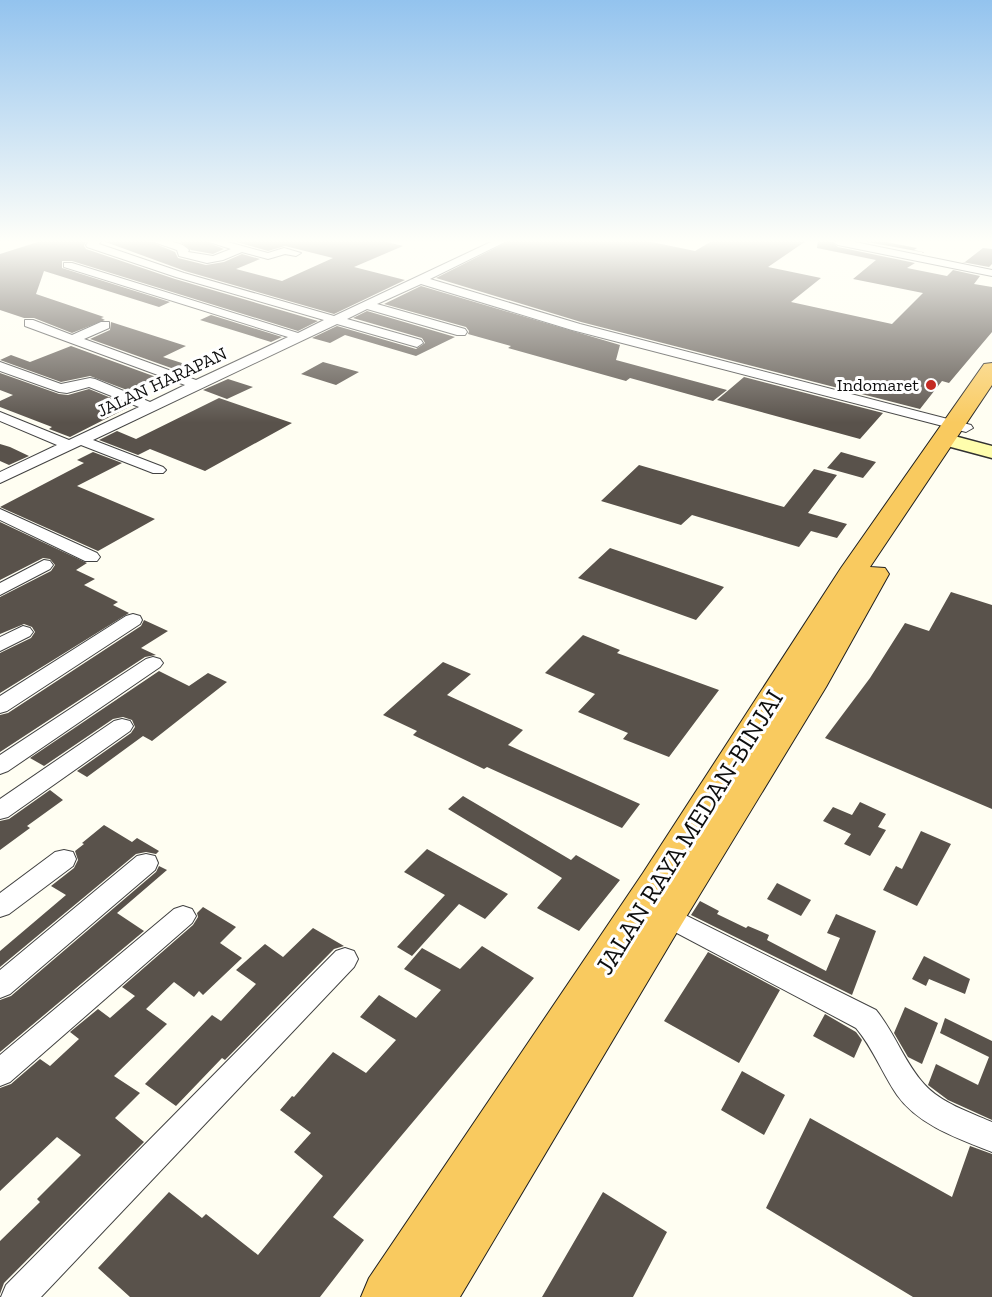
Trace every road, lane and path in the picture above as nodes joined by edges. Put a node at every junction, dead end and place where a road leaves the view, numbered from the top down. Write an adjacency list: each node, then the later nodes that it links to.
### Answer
1 (185, 302): 10 (street)
2 (271, 302): 6 (street)
3 (374, 302): 5 (street, JALAN HARAPAN)
4 (502, 302): 21 (street)
5 (366, 305): 6 (street, JALAN HARAPAN); 9 (street)
6 (335, 320): 10 (street, JALAN HARAPAN); 12 (street)
7 (28, 322): 11 (street)
8 (105, 325): 11 (street)
9 (460, 332)
10 (299, 337): 15 (street, JALAN HARAPAN)
11 (73, 339): 15 (street)
12 (417, 343)
13 (0, 366): 17 (street)
14 (992, 369): 21 (highway, JALAN RAYA MEDAN-BINJAI)
15 (197, 385): 17 (street, JALAN HARAPAN)
16 (992, 388): 21 (highway, JALAN RAYA MEDAN-BINJAI)
17 (151, 407): 22 (street, JALAN HARAPAN)
18 (0, 416): 20 (street)
19 (0, 426): 20 (street)
20 (38, 432): 22 (street)
21 (964, 437): 41 (highway, JALAN RAYA MEDAN-BINJAI)
22 (75, 443): 23 (street); 24 (street, JALAN HARAPAN)
23 (158, 470)
24 (0, 478)
25 (0, 514): 26 (street)
26 (91, 557)
27 (44, 565): 28 (street)
28 (0, 590)
29 (134, 620): 33 (street)
30 (23, 632): 31 (street)
31 (0, 645)
32 (153, 663): 35 (street)
33 (0, 706)
34 (122, 726): 36 (street)
35 (0, 766)
36 (0, 811)
37 (64, 859): 39 (street)
38 (146, 863): 43 (street)
39 (0, 908)
40 (183, 916): 44 (street)
41 (650, 924): 45 (street); 47 (highway, JALAN RAYA MEDAN-BINJAI); 48 (highway, JALAN RAYA MEDAN-BINJAI)
42 (345, 959): 46 (street)
43 (0, 986)
44 (0, 1073)
45 (992, 1137)
46 (18, 1297)
47 (388, 1297)
48 (429, 1297)

